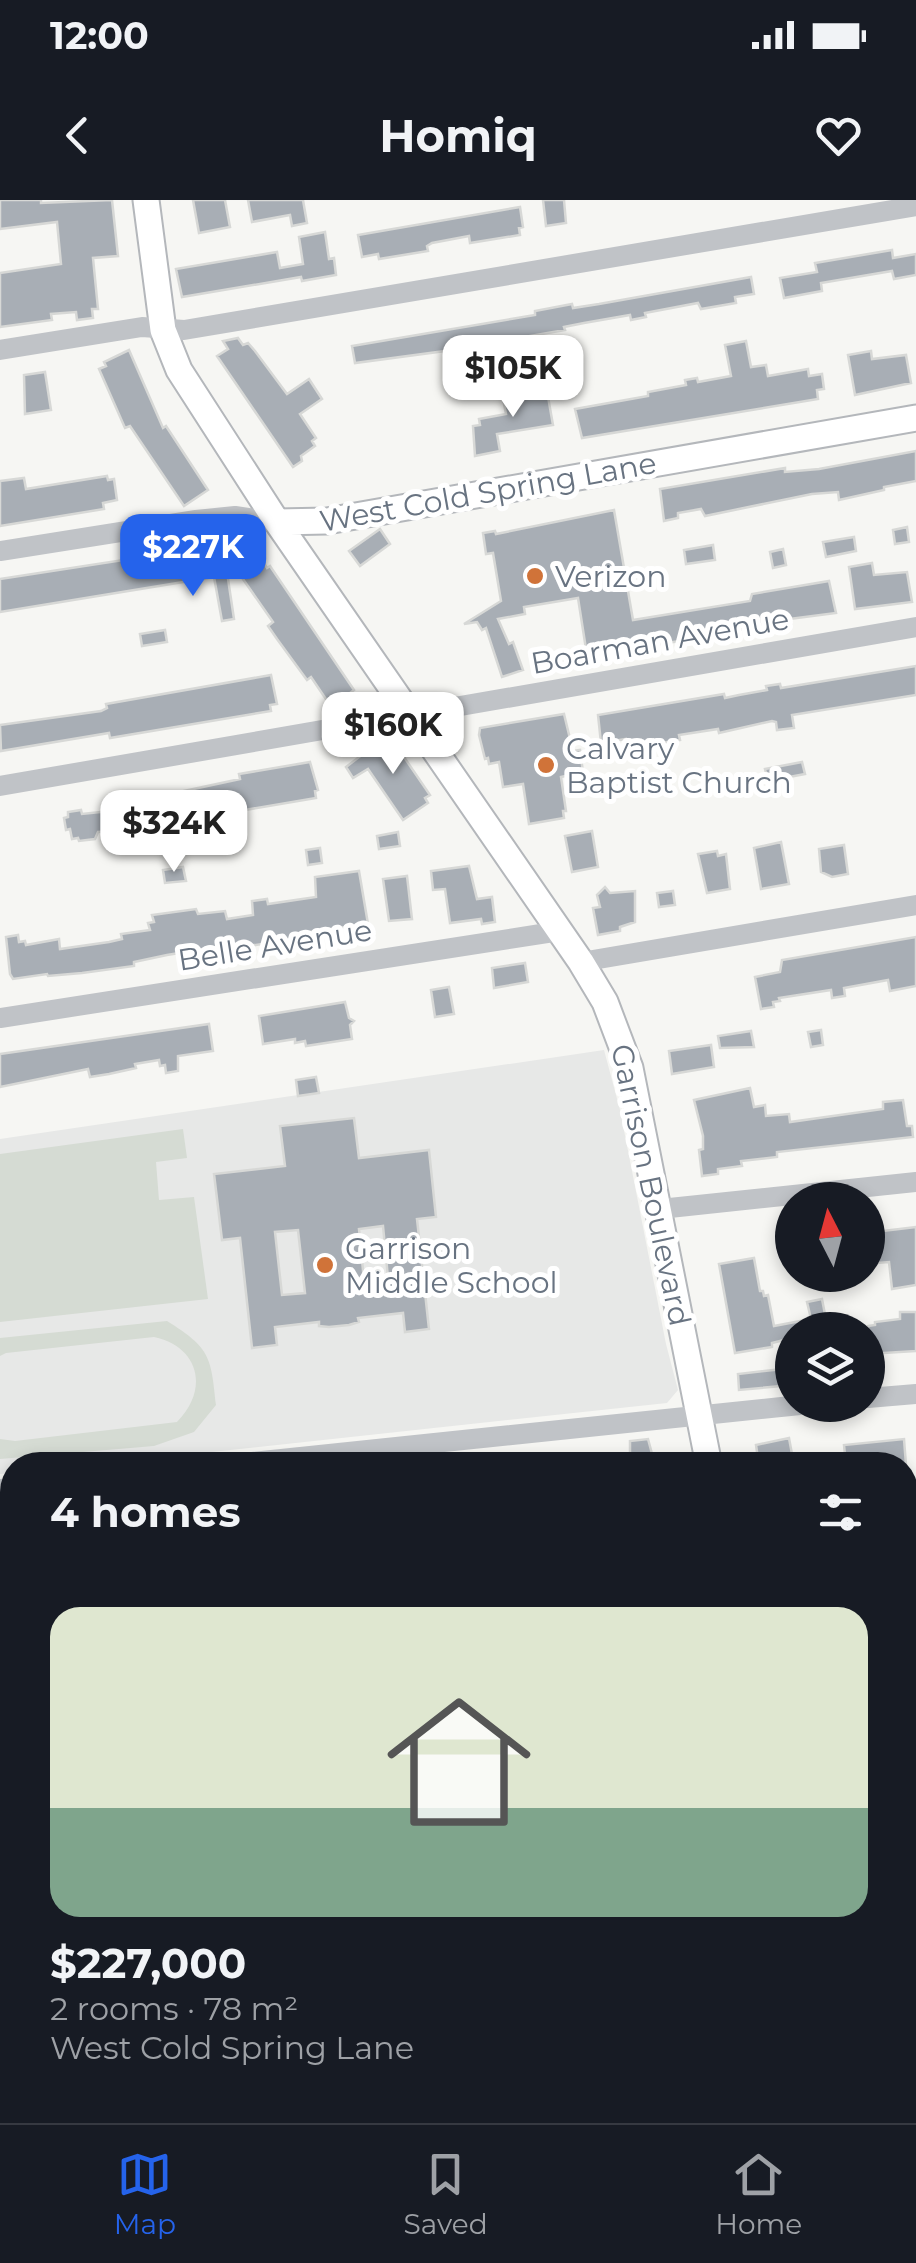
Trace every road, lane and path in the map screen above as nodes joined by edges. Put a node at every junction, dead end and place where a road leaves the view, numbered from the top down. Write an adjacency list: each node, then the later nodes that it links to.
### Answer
1 (146, 200): 3 (main road, Garrison Boulevard)
2 (916, 206): 3 (street)
3 (163, 330): 4 (street); 6 (main road, Garrison Boulevard)
4 (0, 350)
5 (916, 418): 6 (main road, West Cold Spring Lane)
6 (276, 522): 7 (street, West Cold Spring Lane); 9 (main road, Garrison Boulevard)
7 (0, 551)
8 (916, 628): 9 (street, Boarman Avenue)
9 (413, 716): 10 (street, Boarman Avenue); 12 (main road, Garrison Boulevard)
10 (0, 786)
11 (916, 904): 13 (street)
12 (560, 931): 13 (main road, Garrison Boulevard); 14 (street, Belle Avenue)
13 (581, 962): 16 (main road, Garrison Boulevard)
14 (0, 1018)
15 (916, 1182): 16 (street)
16 (660, 1209): 20 (main road, Garrison Boulevard)
17 (916, 1394): 18 (street)
18 (885, 1397)
19 (775, 1408): 20 (street)
20 (700, 1416): 21 (street); 22 (main road, Garrison Boulevard)
21 (368, 1452)
22 (706, 1452)

